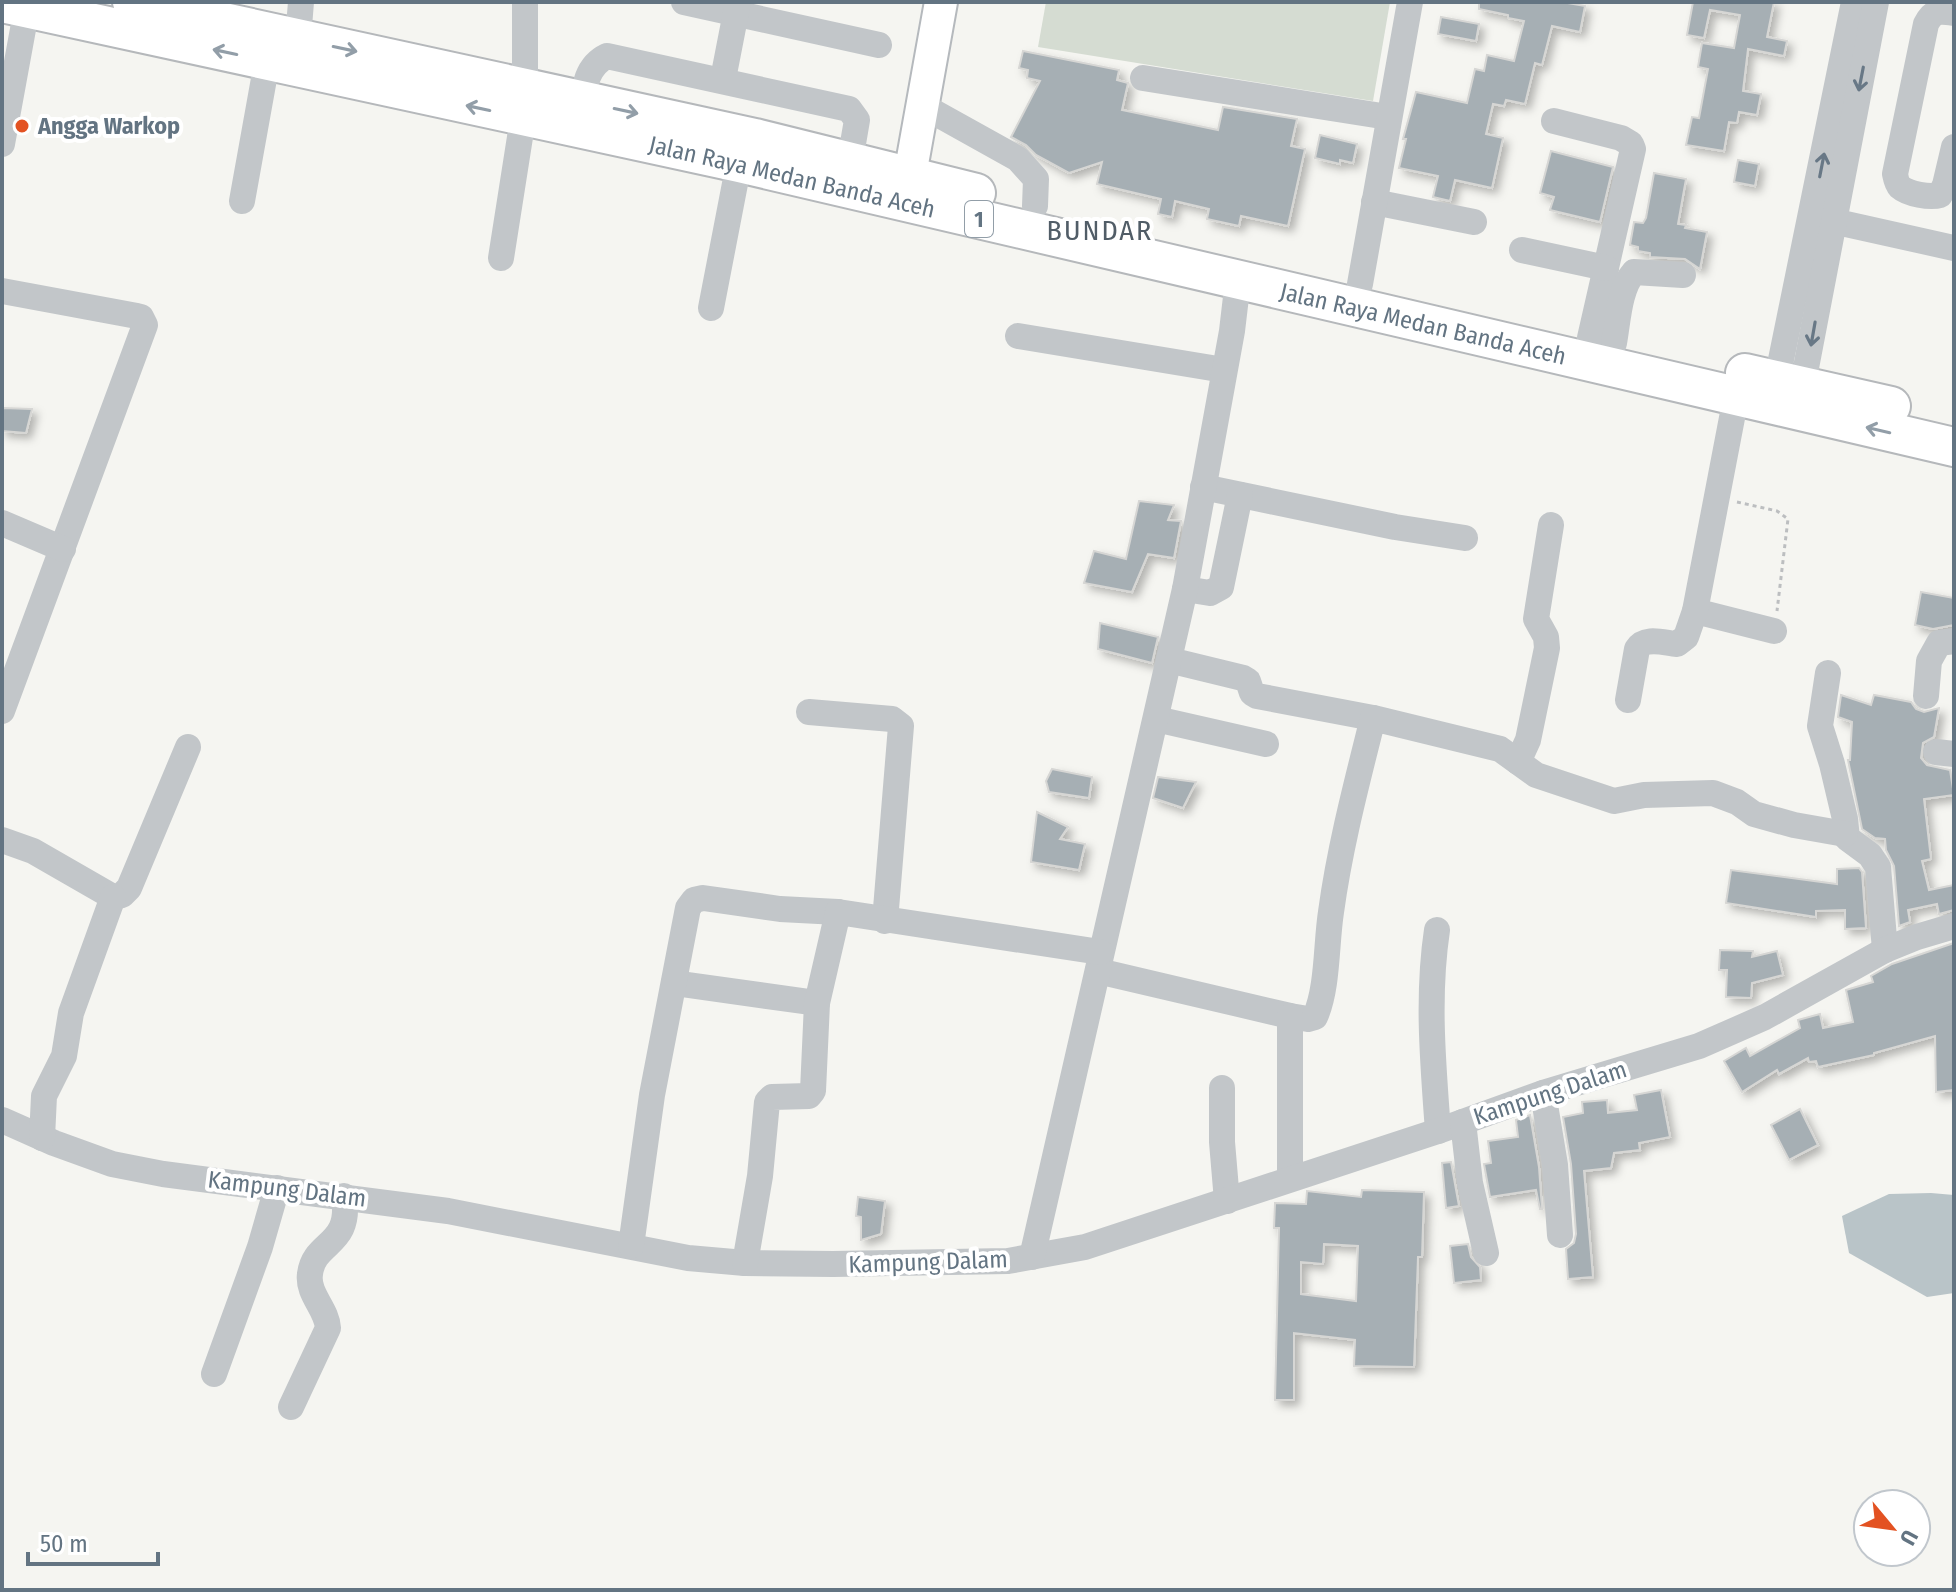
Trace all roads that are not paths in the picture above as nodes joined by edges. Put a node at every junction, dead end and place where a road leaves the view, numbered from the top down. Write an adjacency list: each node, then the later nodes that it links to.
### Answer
1 (132, 2): 11 (highway, Jalan Raya Medan Banda Aceh / 1)
2 (525, 2): 16 (street)
3 (684, 2): 9 (street)
4 (941, 2): 17 (main road)
5 (1410, 2): 19 (street)
6 (1854, 2): 29 (street, one-way to 6)
7 (1876, 2): 29 (street, one-way to 29)
8 (19, 5): 13 (highway, Jalan Raya Medan Banda Aceh / 1, one-way to 8); 21 (street)
9 (737, 7): 12 (street); 15 (street)
10 (1954, 13): 22 (street)
11 (300, 20): 16 (highway, Jalan Raya Medan Banda Aceh / 1, one-way to 16)
12 (879, 45)
13 (267, 62): 16 (highway, Jalan Raya Medan Banda Aceh / 1, one-way to 13); 26 (street)
14 (1143, 78): 19 (street)
15 (723, 79): 18 (street); 23 (street)
16 (524, 104): 18 (highway, Jalan Raya Medan Banda Aceh / 1); 33 (street)
17 (923, 106): 25 (main road); 28 (street)
18 (580, 116): 23 (highway, Jalan Raya Medan Banda Aceh / 1, one-way to 23); 24 (highway, Jalan Raya Medan Banda Aceh / 1)
19 (1388, 117): 27 (street)
20 (1554, 121): 34 (street)
21 (2, 144)
22 (1954, 147)
23 (850, 161): 25 (highway, Jalan Raya Medan Banda Aceh / 1)
24 (739, 163): 28 (highway, Jalan Raya Medan Banda Aceh / 1); 39 (street)
25 (910, 175): 28 (highway, Jalan Raya Medan Banda Aceh / 1)
26 (242, 201)
27 (1374, 202): 30 (street); 37 (street)
28 (1032, 218): 36 (highway, Jalan Raya Medan Banda Aceh / 1); 37 (highway, Jalan Raya Medan Banda Aceh / 1)
29 (1822, 219): 31 (street); 43 (street)
30 (1474, 222)
31 (1954, 248)
32 (1522, 250): 34 (street)
33 (501, 258)
34 (1606, 268): 41 (street)
35 (1683, 275): 41 (street)
36 (1238, 280): 42 (street); 44 (highway, Jalan Raya Medan Banda Aceh / 1)
37 (1360, 284): 41 (highway, Jalan Raya Medan Banda Aceh / 1)
38 (2, 291): 52 (street)
39 (711, 308)
40 (1018, 336): 42 (street)
41 (1602, 340): 43 (highway, Jalan Raya Medan Banda Aceh / 1)
42 (1224, 370): 47 (street)
43 (1788, 396): 44 (highway, Jalan Raya Medan Banda Aceh / 1); 45 (highway, Jalan Raya Medan Banda Aceh / 1); 46 (highway, Jalan Raya Medan Banda Aceh / 1, one-way to 43)
44 (1736, 397): 54 (street)
45 (1954, 420)
46 (1954, 447)
47 (1203, 487): 48 (street); 53 (street)
48 (1240, 495): 51 (street); 53 (street)
49 (2, 523): 52 (street)
50 (1551, 525): 67 (street)
51 (1465, 538)
52 (63, 549): 61 (street)
53 (1185, 589): 57 (street)
54 (1695, 611): 55 (street); 60 (street)
55 (1774, 631)
56 (1954, 641): 59 (street)
57 (1169, 660): 63 (street); 64 (street)
58 (1828, 673): 68 (street)
59 (1926, 696)
60 (1628, 700)
61 (4, 702)
62 (809, 712): 72 (street)
63 (1373, 718): 67 (street); 79 (street)
64 (1156, 719): 65 (street); 76 (street)
65 (1266, 744)
66 (188, 747): 70 (street)
67 (1518, 762): 68 (street)
68 (1845, 834): 75 (street)
69 (2, 840): 70 (street)
70 (113, 897): 85 (street)
71 (838, 912): 72 (street); 77 (street); 78 (street)
72 (885, 921): 76 (street)
73 (1954, 926): 75 (street, Kampung Dalam)
74 (1437, 930): 84 (street)
75 (1885, 950): 81 (street, Kampung Dalam)
76 (1099, 961): 79 (street); 93 (street)
77 (674, 983): 78 (street); 91 (street)
78 (817, 1003): 94 (street)
79 (1290, 1016): 86 (street)
80 (1222, 1088): 89 (street)
81 (1543, 1093): 83 (street, Kampung Dalam); 90 (street)
82 (2, 1120): 85 (street, Kampung Dalam)
83 (1463, 1122): 84 (street, Kampung Dalam); 92 (street)
84 (1438, 1131): 86 (street, Kampung Dalam)
85 (42, 1138): 87 (street, Kampung Dalam)
86 (1290, 1178): 89 (street, Kampung Dalam)
87 (277, 1188): 88 (street, Kampung Dalam); 95 (street)
88 (344, 1196): 91 (street, Kampung Dalam); 96 (street)
89 (1227, 1201): 93 (street, Kampung Dalam)
90 (1560, 1235)
91 (631, 1246): 94 (street, Kampung Dalam)
92 (1486, 1253)
93 (1032, 1257): 94 (street, Kampung Dalam)
94 (745, 1263)
95 (214, 1374)
96 (291, 1407)

